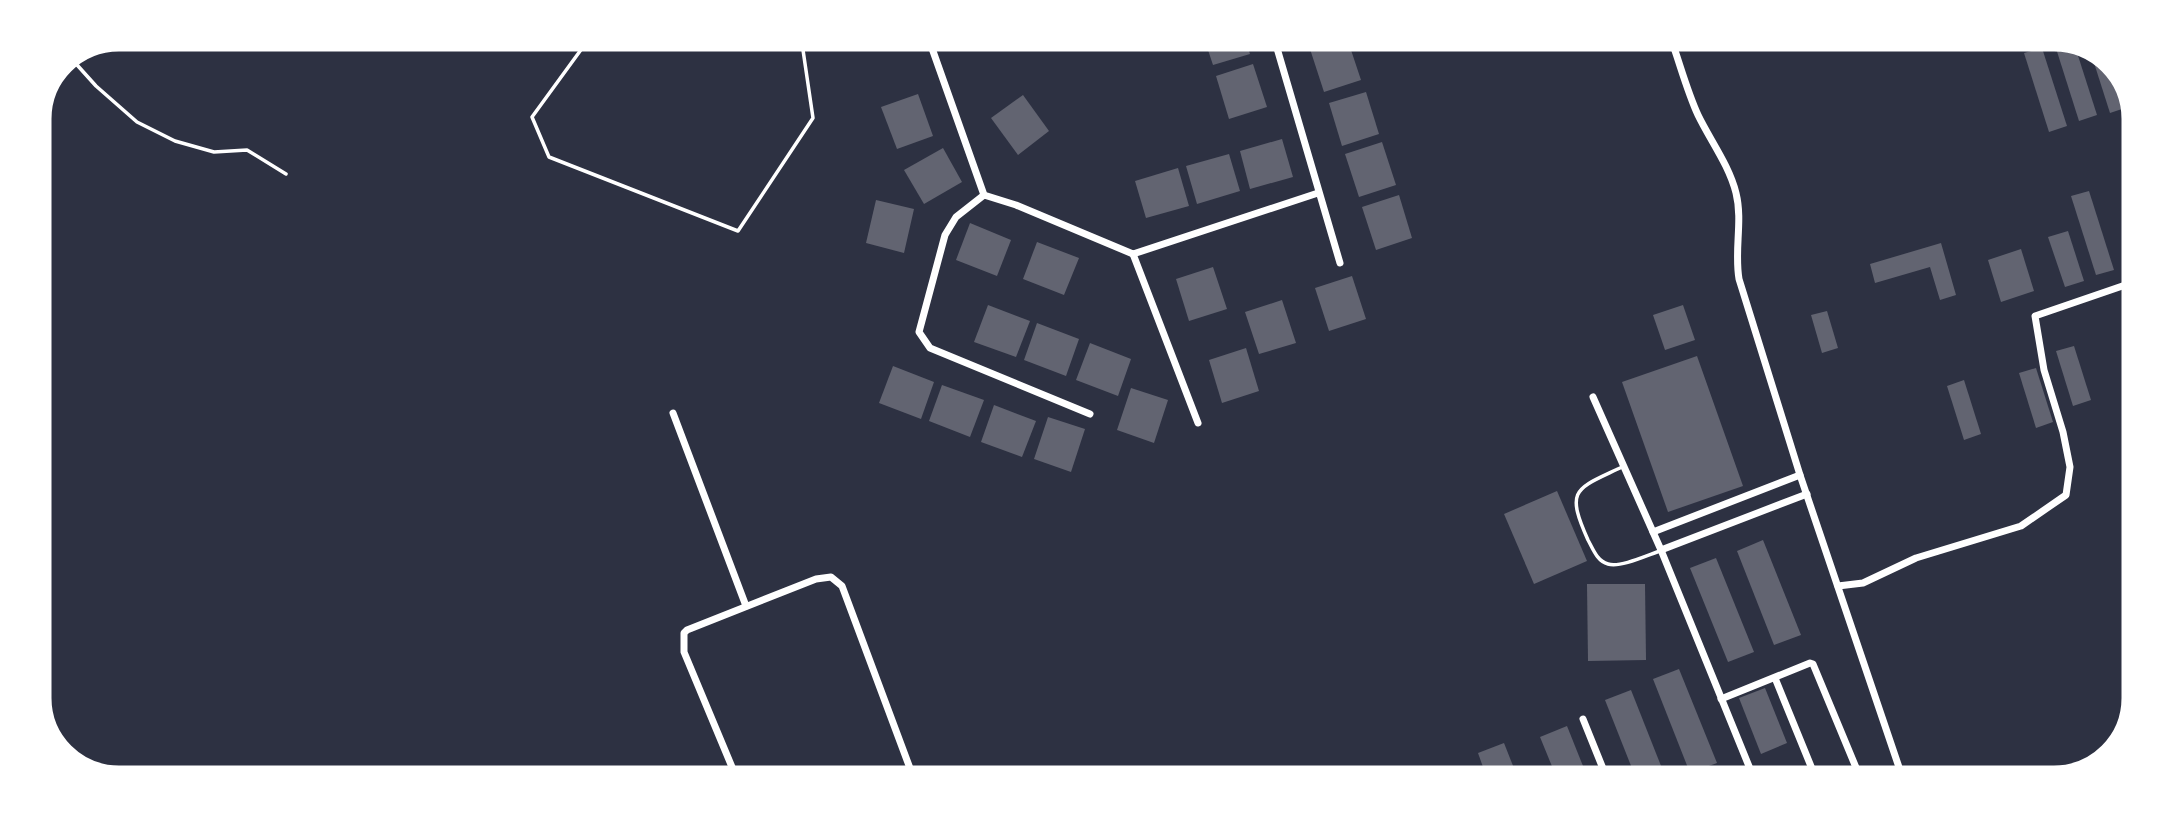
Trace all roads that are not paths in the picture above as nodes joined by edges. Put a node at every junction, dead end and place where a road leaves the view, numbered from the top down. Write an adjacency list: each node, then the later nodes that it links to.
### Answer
1 (583, 47): 2 (lane)
2 (799, 47)
3 (932, 47): 9 (street)
4 (1277, 47): 8 (street)
5 (1674, 47): 18 (street)
6 (75, 62): 7 (lane)
7 (286, 174)
8 (1318, 193): 10 (street); 11 (street)
9 (984, 194): 10 (street); 15 (street)
10 (1133, 254): 16 (street)
11 (1340, 263)
12 (2126, 285): 22 (street)
13 (1593, 397): 17 (street)
14 (673, 413): 23 (street)
15 (1090, 414)
16 (1198, 423)
17 (1623, 466): 20 (street); 21 (lane)
18 (1800, 475): 19 (street); 20 (street)
19 (1807, 494): 21 (street); 22 (street)
20 (1653, 532): 21 (street)
21 (1661, 550): 25 (street)
22 (1838, 586): 33 (street)
23 (746, 606): 27 (street); 28 (street)
24 (1775, 678): 25 (street); 31 (street); 32 (street)
25 (1721, 699): 30 (street)
26 (1583, 719): 29 (street)
27 (733, 770)
28 (911, 770)
29 (1604, 770)
30 (1750, 770)
31 (1813, 770)
32 (1857, 770)
33 (1900, 770)

